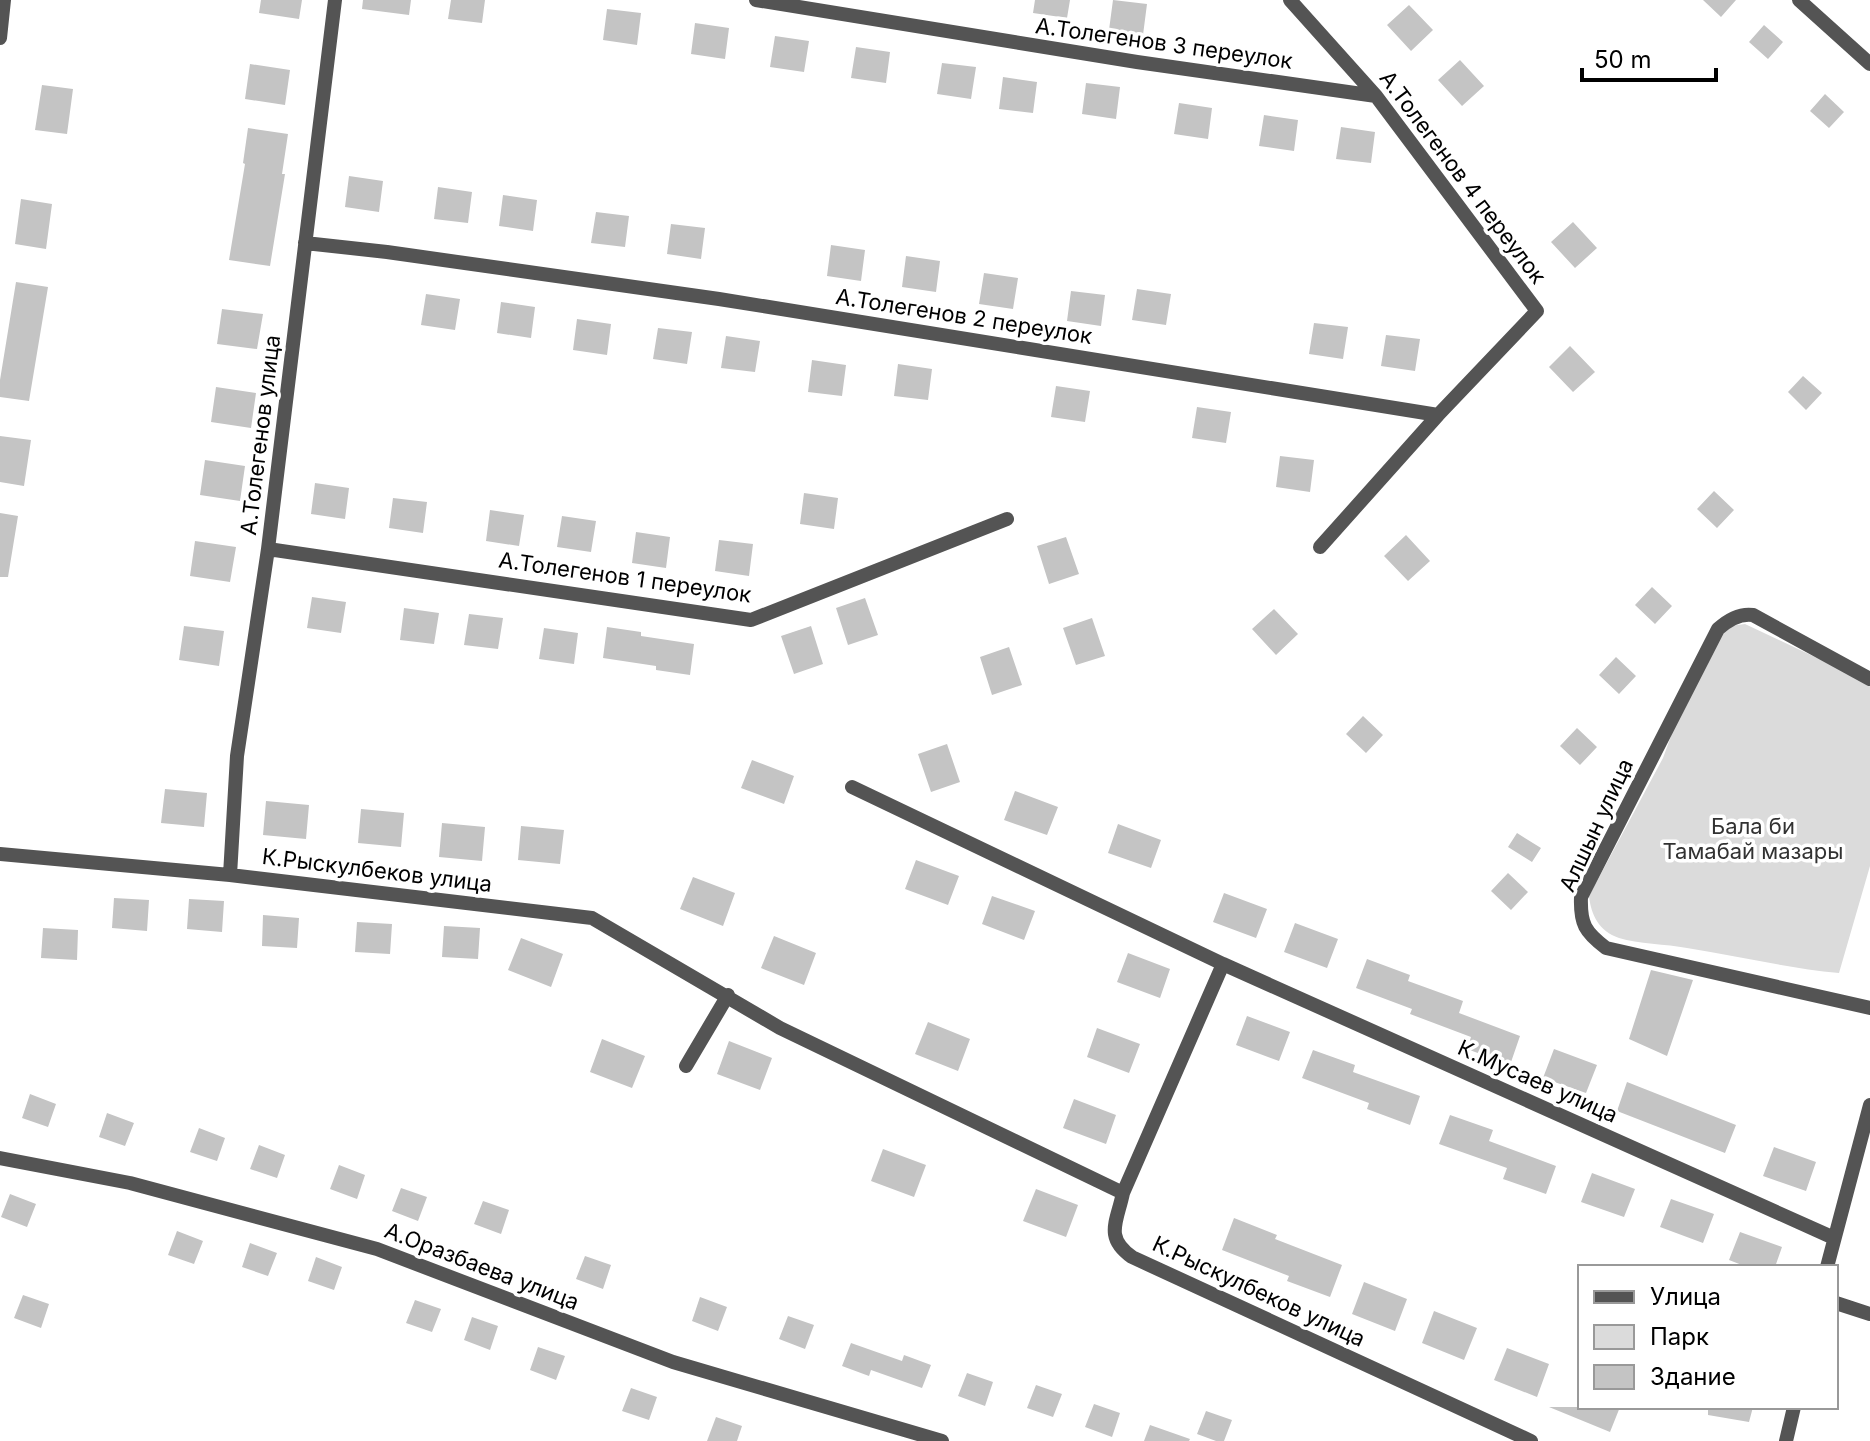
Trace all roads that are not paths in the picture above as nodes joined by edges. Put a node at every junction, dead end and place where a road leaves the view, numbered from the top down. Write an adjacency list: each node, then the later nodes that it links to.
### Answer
1 (4, 0): 6 (street)
2 (335, 0): 9 (street, А.Толегенов улица)
3 (756, 0): 8 (street, А.Толегенов 3 переулок)
4 (1290, 0): 8 (street, А.Толегенов 4 переулок)
5 (1799, 0): 7 (street)
6 (0, 38)
7 (1870, 64)
8 (1376, 96): 10 (street, А.Толегенов 4 переулок)
9 (305, 243): 10 (street, А.Толегенов 2 переулок); 13 (street, А.Толегенов улица)
10 (1438, 415): 12 (street)
11 (1007, 519): 13 (street, А.Толегенов 1 переулок)
12 (1320, 547)
13 (268, 549): 17 (street, А.Толегенов улица)
14 (1870, 679): 20 (street, Алшын улица)
15 (852, 787): 18 (street, К.Мусаев улица)
16 (0, 854): 17 (street, К.Рыскулбеков улица)
17 (230, 875): 19 (street, К.Рыскулбеков улица)
18 (1223, 964): 24 (street); 25 (street, К.Мусаев улица)
19 (728, 995): 21 (street); 24 (street, К.Рыскулбеков улица)
20 (1870, 1008)
21 (686, 1066)
22 (1870, 1105): 25 (street)
23 (0, 1158): 30 (street, А.Оразбаева улица)
24 (1123, 1193): 31 (street, К.Рыскулбеков улица)
25 (1834, 1238): 26 (street)
26 (1827, 1265)
27 (1838, 1304): 28 (street)
28 (1870, 1314)
29 (1794, 1409): 32 (street)
30 (942, 1441)
31 (1531, 1441)
32 (1786, 1441)

